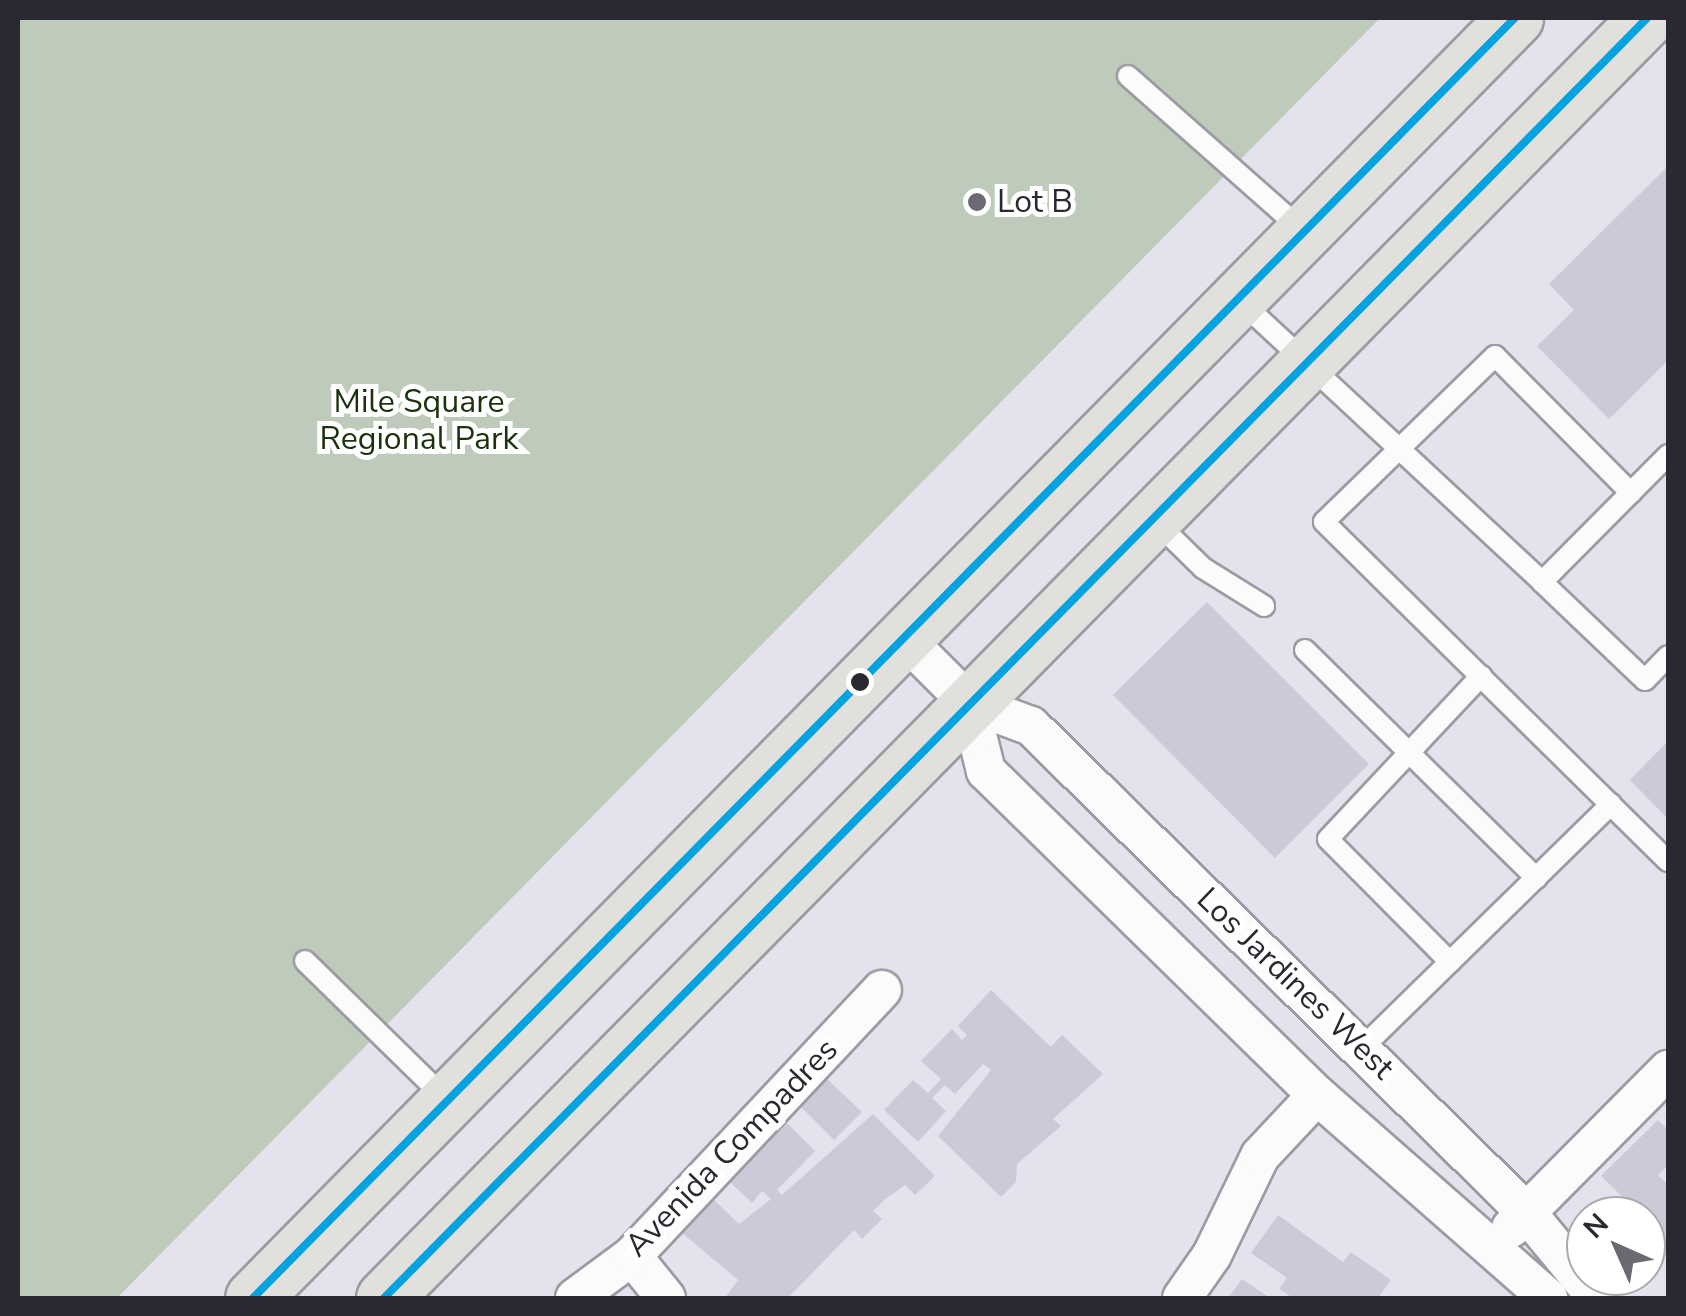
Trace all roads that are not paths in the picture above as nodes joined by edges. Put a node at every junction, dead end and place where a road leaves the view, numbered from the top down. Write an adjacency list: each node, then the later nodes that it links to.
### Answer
1 (1515, 18): 4 (main road)
2 (1648, 18): 6 (main road)
3 (1128, 76): 4 (lane)
4 (1302, 231): 5 (main road)
5 (1237, 298): 6 (lane); 13 (main road)
6 (1304, 365): 7 (lane); 10 (main road)
7 (1400, 448): 9 (lane); 11 (lane); 16 (lane)
8 (1668, 456): 9 (lane)
9 (1631, 492): 11 (lane)
10 (1151, 517): 12 (lane); 17 (main road)
11 (1542, 582): 15 (lane)
12 (1264, 606)
13 (903, 637): 17 (street, Los Jardines West); 28 (main road)
14 (1306, 650): 18 (lane)
15 (1668, 656)
16 (1481, 676): 18 (lane); 19 (lane)
17 (969, 704): 25 (street, Los Jardines West); 27 (street, Los Jardines West); 33 (main road)
18 (1410, 752): 21 (lane); 23 (lane)
19 (1611, 804): 20 (lane); 21 (lane)
20 (1668, 861)
21 (1536, 878): 23 (lane)
22 (305, 962): 28 (lane)
23 (1450, 962): 25 (lane)
24 (882, 990): 31 (street, Avenida Compadres)
25 (1361, 1048): 29 (street, Los Jardines West)
26 (1668, 1070): 29 (street)
27 (1317, 1094): 30 (street, Los Jardines West); 36 (street)
28 (447, 1100): 32 (main road)
29 (1527, 1212): 30 (street); 38 (street, Los Jardines West)
30 (1488, 1251): 37 (street, Los Jardines West)
31 (632, 1256): 34 (street, Avenida Compadres); 35 (street)
32 (253, 1298)
33 (384, 1298)
34 (575, 1298)
35 (666, 1298)
36 (1182, 1298)
37 (1548, 1298)
38 (1596, 1298)

